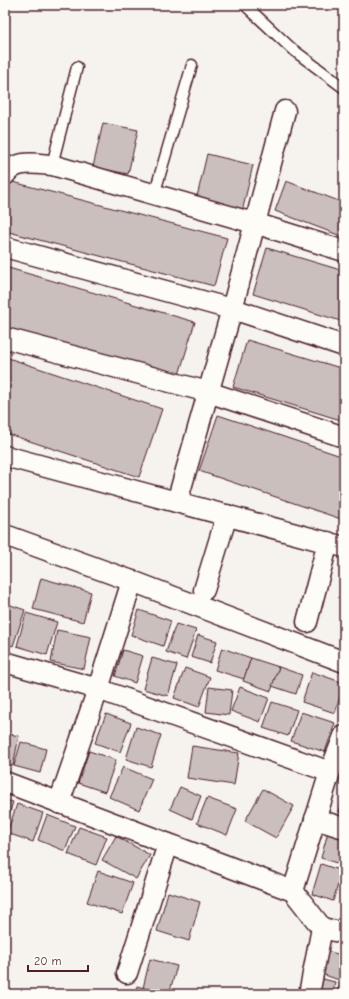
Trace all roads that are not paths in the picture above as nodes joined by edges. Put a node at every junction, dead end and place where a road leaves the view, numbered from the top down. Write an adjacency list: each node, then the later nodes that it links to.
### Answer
1 (245, 5): 4 (lane)
2 (192, 65): 8 (lane)
3 (77, 67): 6 (lane)
4 (344, 88)
5 (285, 112): 9 (street)
6 (52, 165): 7 (street); 8 (street)
7 (5, 175)
8 (154, 195): 9 (street)
9 (254, 224): 11 (street); 12 (street)
10 (5, 247): 12 (street)
11 (344, 251)
12 (232, 309): 14 (street); 15 (street)
13 (5, 338): 15 (street)
14 (344, 346)
15 (208, 392): 16 (street); 18 (street)
16 (344, 438)
17 (5, 456): 18 (street)
18 (177, 502): 19 (street)
19 (227, 515): 21 (street); 23 (street)
20 (5, 535): 22 (street)
21 (336, 545): 24 (street)
22 (132, 581): 26 (street); 27 (street)
23 (204, 590)
24 (307, 622)
25 (5, 662): 27 (street)
26 (344, 662)
27 (98, 688): 29 (street); 31 (street)
28 (344, 736): 29 (street)
29 (330, 772): 32 (street)
30 (5, 782): 31 (street)
31 (59, 803): 34 (street)
32 (316, 819): 33 (street); 35 (street)
33 (344, 828)
34 (168, 844): 35 (street); 38 (street)
35 (293, 891): 36 (street)
36 (322, 928): 37 (street); 39 (street)
37 (344, 933)
38 (127, 973)
39 (309, 994)

